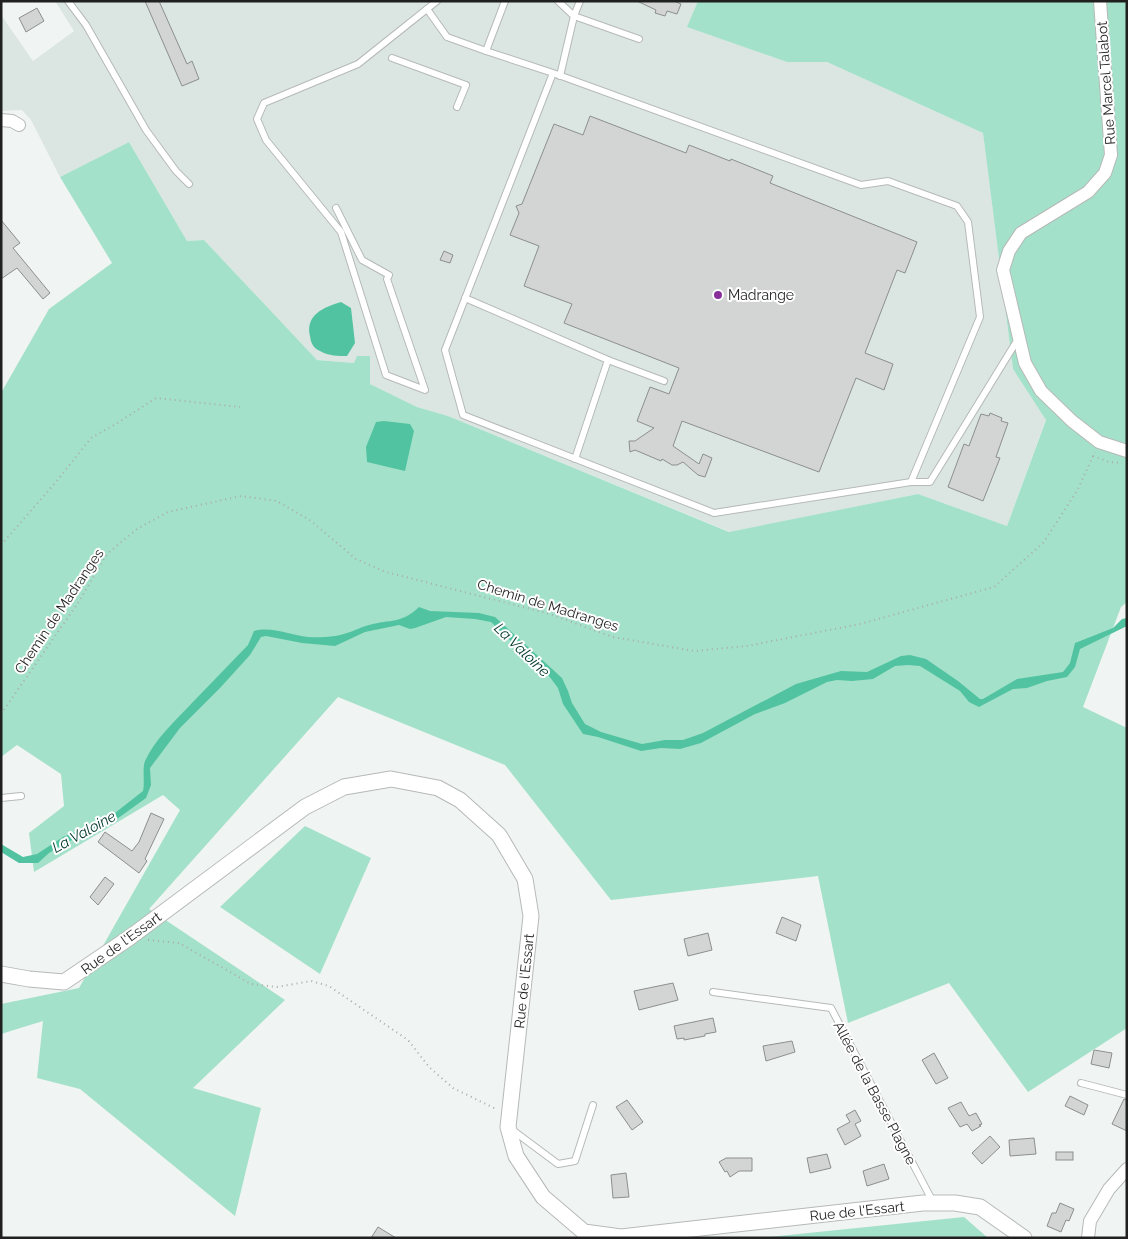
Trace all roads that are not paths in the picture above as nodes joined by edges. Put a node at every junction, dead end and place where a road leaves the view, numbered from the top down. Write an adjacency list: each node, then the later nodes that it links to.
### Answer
1 (68, 1): 17 (lane)
2 (438, 1): 7 (lane)
3 (505, 1): 10 (lane)
4 (558, 1): 8 (lane)
5 (580, 1): 8 (lane)
6 (1100, 1): 20 (street, Rue Marcel Talabot)
7 (426, 9): 10 (lane); 18 (lane)
8 (574, 16): 9 (lane); 13 (lane)
9 (639, 39)
10 (486, 51): 12 (lane)
11 (392, 58): 14 (lane)
12 (553, 73): 13 (lane); 19 (lane)
13 (560, 76): 25 (lane)
14 (457, 107)
15 (1, 120): 16 (street)
16 (19, 126)
17 (189, 184)
18 (336, 208)
19 (465, 298): 21 (lane); 24 (lane)
20 (1019, 337): 23 (street, Rue Marcel Talabot); 25 (lane)
21 (608, 360): 22 (lane); 24 (lane)
22 (664, 381)
23 (1127, 451)
24 (575, 459): 25 (lane)
25 (912, 482)
26 (21, 796): 27 (lane)
27 (1, 798)
28 (1, 974): 33 (street, Rue de l'Essart)
29 (714, 992): 35 (lane, Allée de la Basse Plagne)
30 (1081, 1083): 31 (lane)
31 (1127, 1095)
32 (593, 1106): 33 (lane)
33 (509, 1121): 36 (street, Rue de l'Essart)
34 (1127, 1168): 38 (street)
35 (933, 1203): 36 (street, Rue de l'Essart); 37 (street, Rue de l'Essart)
36 (579, 1235)
37 (1024, 1238)
38 (1088, 1238)

